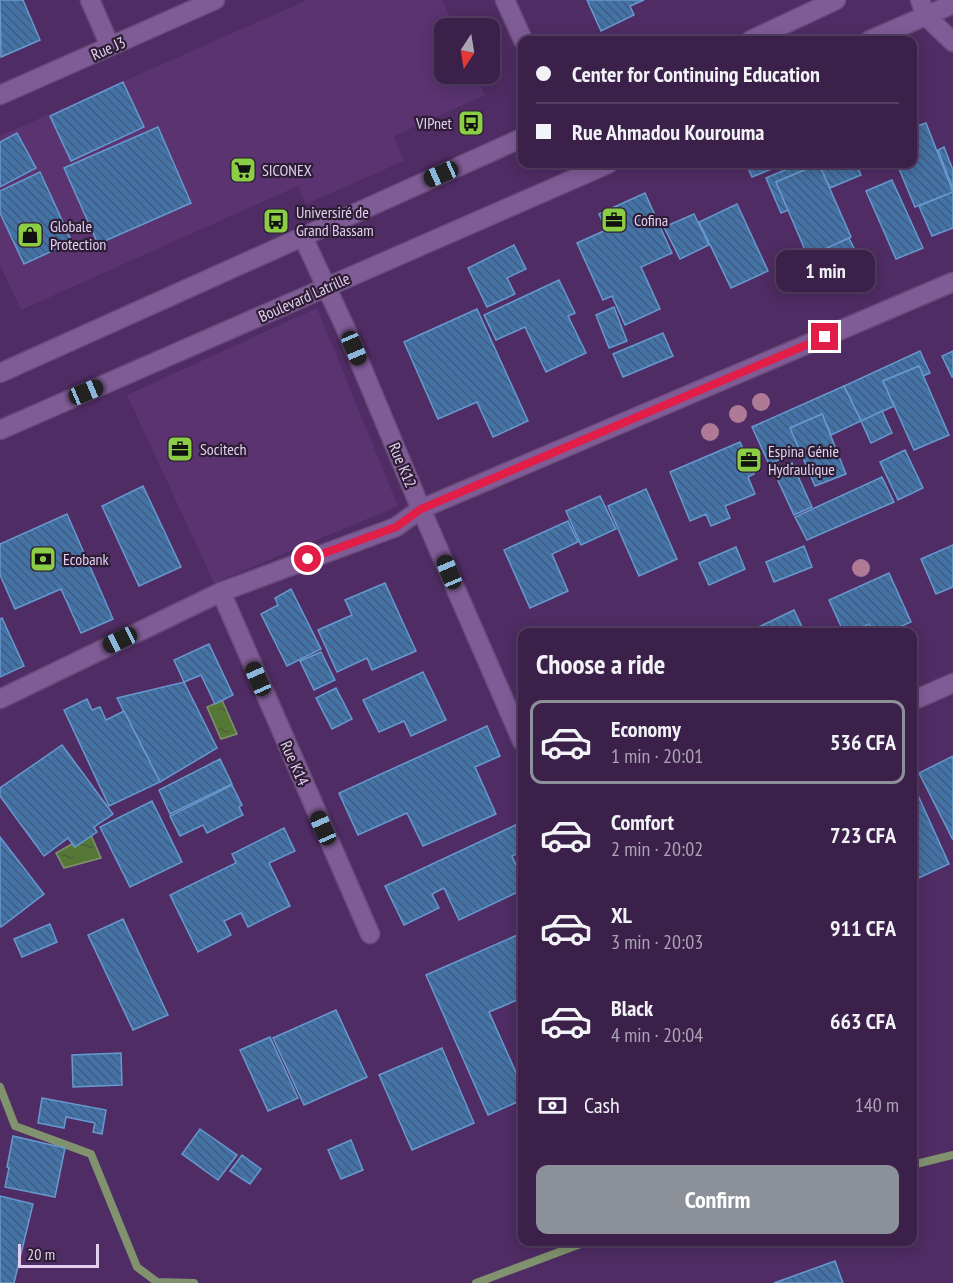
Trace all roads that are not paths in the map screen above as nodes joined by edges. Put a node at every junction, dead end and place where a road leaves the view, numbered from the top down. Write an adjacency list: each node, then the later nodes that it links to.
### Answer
1 (90, 0): 11 (street)
2 (215, 0): 11 (street, Rue J3)
3 (505, 0): 7 (street)
4 (836, 0): 8 (street)
5 (953, 2): 6 (street)
6 (923, 8): 9 (street); 10 (street)
7 (521, 36)
8 (760, 36)
9 (877, 36)
10 (953, 42)
11 (110, 46): 12 (street, Rue J3)
12 (0, 95)
13 (518, 140): 15 (street)
14 (599, 168): 17 (street, Boulevard Latrille)
15 (303, 237): 17 (street, Rue K12); 18 (street)
16 (953, 282): 20 (street)
17 (327, 287): 19 (street, Boulevard Latrille); 20 (street, Rue K12)
18 (0, 373)
19 (0, 430)
20 (421, 509): 21 (street); 25 (street, Rue K12)
21 (220, 592): 23 (street); 26 (street, Rue K14)
22 (953, 683): 24 (street)
23 (0, 699)
24 (917, 699)
25 (518, 732)
26 (370, 934)

